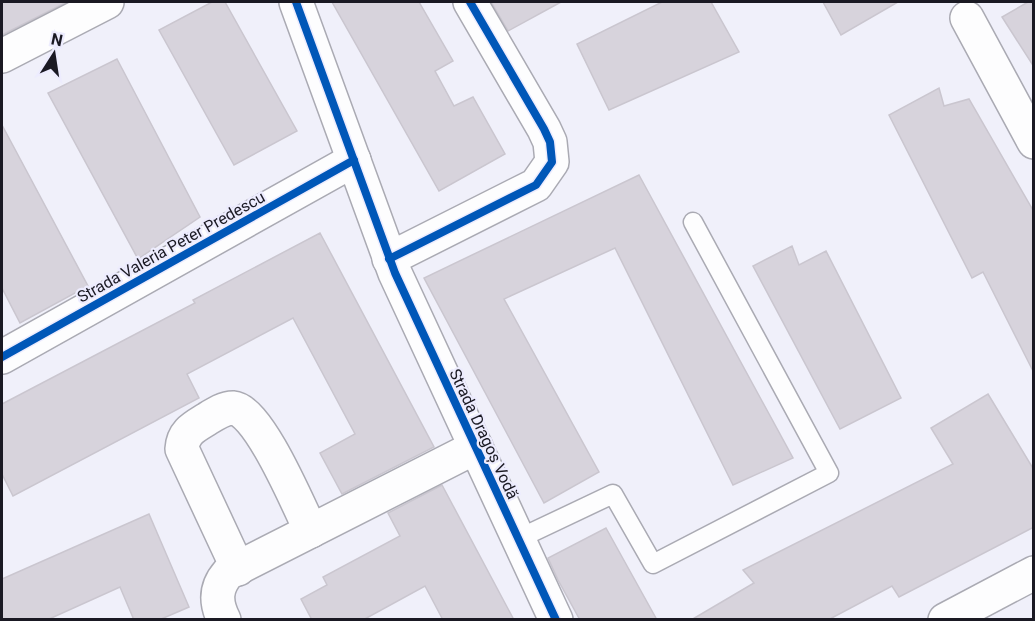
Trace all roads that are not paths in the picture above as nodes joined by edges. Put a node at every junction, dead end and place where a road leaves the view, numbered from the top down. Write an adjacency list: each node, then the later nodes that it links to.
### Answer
1 (107, 2): 5 (street)
2 (296, 2): 7 (street, Strada Dragoș Vodă)
3 (470, 2): 9 (street)
4 (967, 18): 6 (street)
5 (2, 56)
6 (1034, 142)
7 (354, 160): 9 (street, Strada Dragoș Vodă); 10 (street, Strada Valeria Peter Predescu)
8 (693, 222): 13 (lane)
9 (389, 259): 11 (street, Strada Dragoș Vodă)
10 (2, 357)
11 (476, 447): 12 (street); 13 (street, Strada Dragoș Vodă)
12 (311, 531): 14 (street); 14 (street)
13 (518, 539): 17 (street, Strada Dragoș Vodă)
14 (238, 569): 16 (street)
15 (1030, 585): 18 (street)
16 (216, 617)
17 (556, 620)
18 (945, 620)

